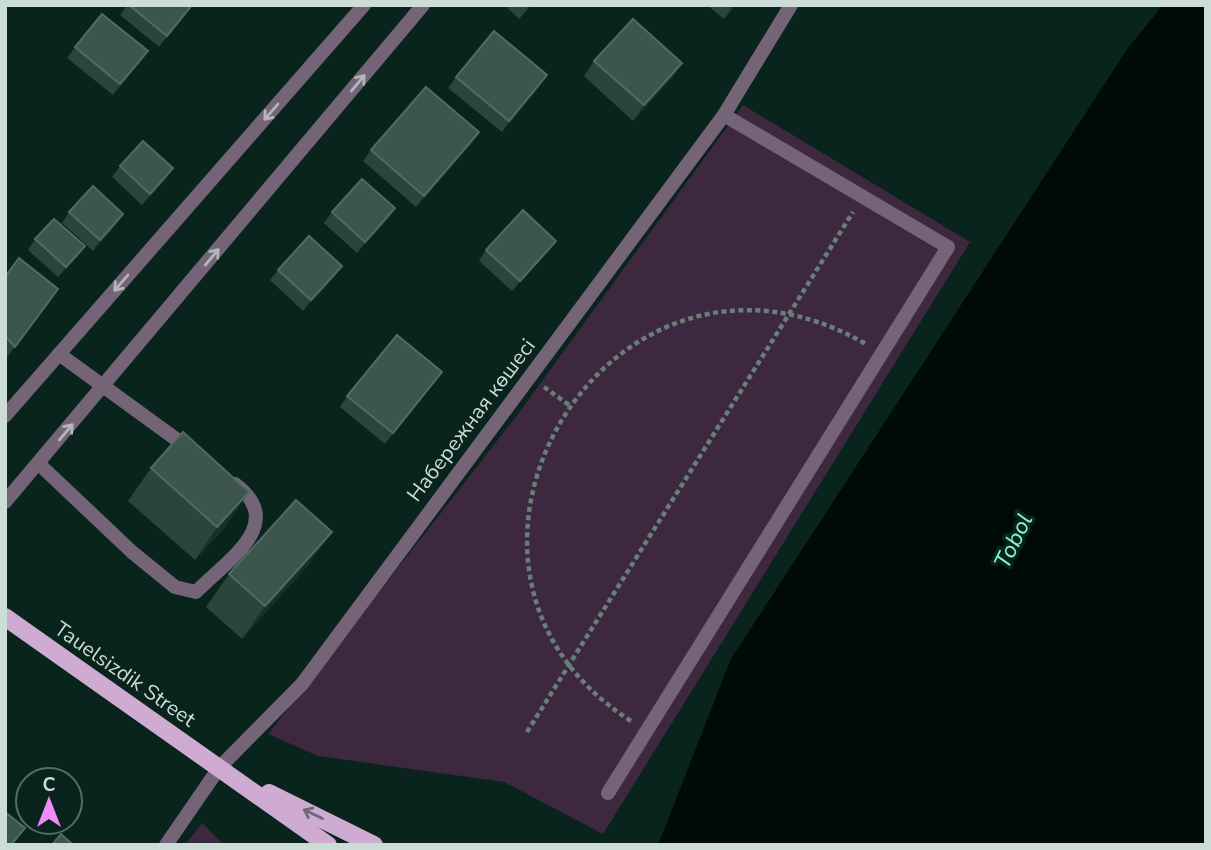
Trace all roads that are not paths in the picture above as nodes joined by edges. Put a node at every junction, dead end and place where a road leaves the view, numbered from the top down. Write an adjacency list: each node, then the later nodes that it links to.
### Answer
1 (364, 5): 5 (street, one-way to 5)
2 (791, 5): 4 (street, Набережная көшесі)
3 (418, 7): 6 (street, one-way to 3)
4 (724, 115): 13 (street, Набережная көшесі); 14 (street)
5 (59, 354): 6 (street); 7 (street)
6 (105, 386): 8 (street); 9 (street, one-way to 6)
7 (5, 416)
8 (205, 461)
9 (39, 464): 10 (street); 11 (street)
10 (227, 478)
11 (5, 502)
12 (5, 617): 13 (main road, Tauelsіzdіk Street)
13 (219, 768): 15 (street, Набережная көшесі); 16 (main road); 17 (main road, one-way to 13)
14 (608, 793)
15 (166, 845)
16 (328, 845)
17 (374, 845)

